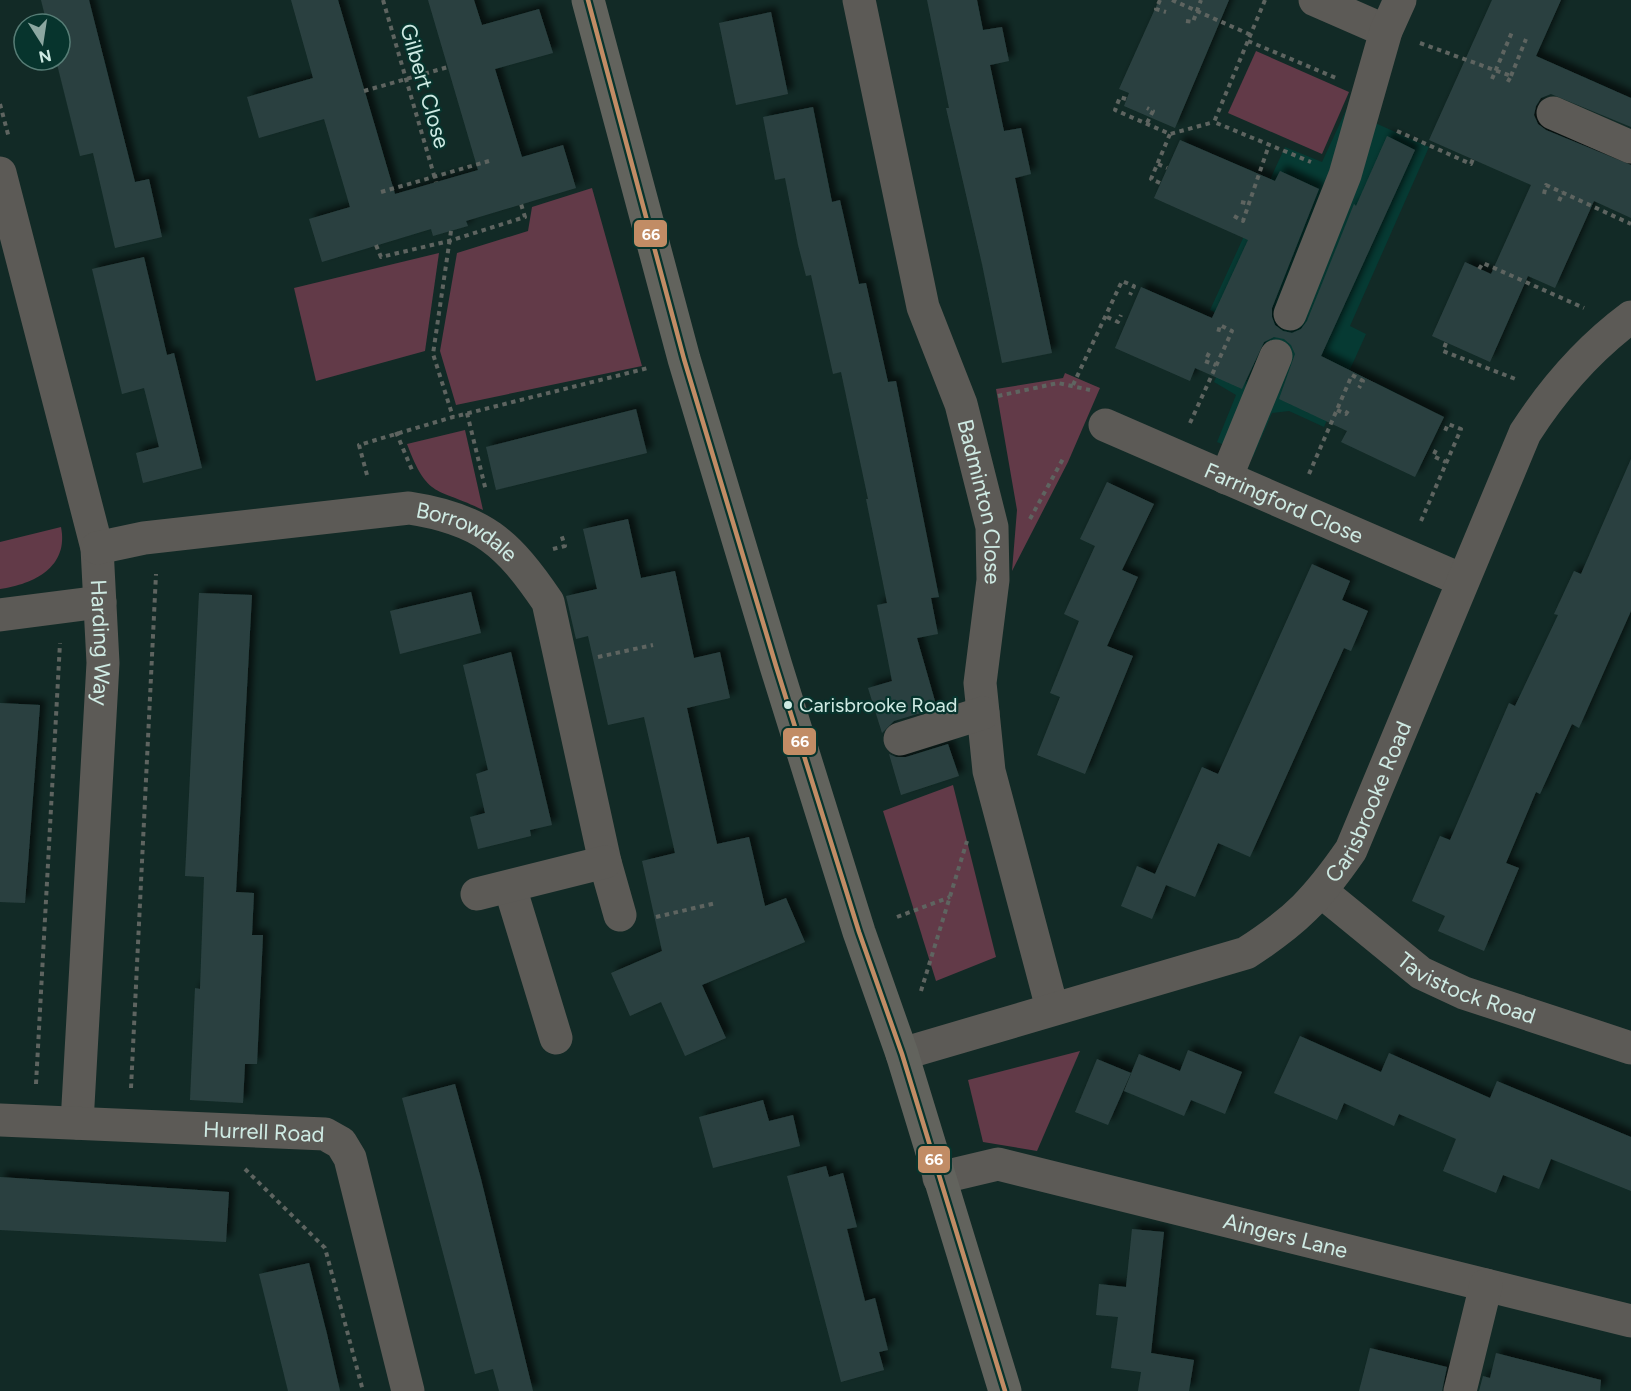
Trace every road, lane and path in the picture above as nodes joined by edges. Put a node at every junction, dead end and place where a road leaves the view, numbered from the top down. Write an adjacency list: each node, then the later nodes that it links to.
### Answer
1 (383, 0): 21 (path, Gilbert Close)
2 (588, 0): 120 (main road)
3 (859, 0): 79 (street, Badminton Close)
4 (1160, 0): 11 (path)
5 (1172, 0): 10 (path)
6 (1201, 0): 10 (path)
7 (1264, 0): 15 (path)
8 (1315, 0): 13 (street)
9 (1400, 0): 13 (street)
10 (1198, 11): 12 (path); 15 (path)
11 (1166, 12)
12 (1186, 21)
13 (1386, 31): 19 (path); 28 (street)
14 (1512, 32): 19 (path)
15 (1251, 35): 17 (path)
16 (1526, 39): 20 (path)
17 (1248, 42): 28 (path); 30 (path)
18 (448, 67): 21 (path)
19 (1495, 69): 20 (path); 22 (path)
20 (1511, 76): 23 (path)
21 (406, 79): 24 (path); 41 (path, Gilbert Close)
22 (1492, 79)
23 (1506, 85)
24 (364, 91)
25 (1126, 99): 31 (path)
26 (0, 104): 37 (path)
27 (1147, 108): 31 (path)
28 (1363, 113): 35 (path); 40 (street)
29 (1553, 113): 34 (street)
30 (1214, 122): 32 (path); 33 (path)
31 (1147, 124): 32 (path)
32 (1170, 134): 38 (path)
33 (1269, 144): 40 (path); 50 (path)
34 (1631, 147)
35 (1473, 159)
36 (489, 160): 41 (path)
37 (6, 161): 95 (street, Harding Way)
38 (1158, 164): 39 (path); 43 (path)
39 (1167, 168)
40 (1345, 175): 64 (street)
41 (434, 176): 42 (path, Gilbert Close); 44 (path)
42 (436, 182)
43 (1160, 183)
44 (381, 192)
45 (1563, 192): 46 (path); 47 (path); 52 (path)
46 (1544, 194)
47 (1559, 201)
48 (1241, 202): 50 (path)
49 (521, 204): 54 (path)
50 (1250, 204): 51 (path)
51 (1234, 216)
52 (1631, 224)
53 (451, 231): 54 (path)
54 (449, 241): 55 (path); 83 (path)
55 (376, 245)
56 (1511, 268): 59 (path)
57 (1479, 269): 58 (path)
58 (1496, 269): 59 (path); 60 (path)
59 (1508, 274): 62 (path)
60 (1494, 275)
61 (1525, 275): 62 (path)
62 (1522, 279): 67 (path)
63 (1130, 295): 66 (path)
64 (1290, 314)
65 (1121, 315): 66 (path)
66 (1107, 317): 76 (path)
67 (1626, 321): 78 (street, Carisbrooke Road)
68 (1218, 333): 74 (path)
69 (1446, 343): 73 (path)
70 (1461, 349): 73 (path)
71 (1209, 353): 74 (path)
72 (1276, 356): 90 (street)
73 (1457, 357): 78 (path)
74 (1216, 366): 88 (path)
75 (648, 368): 82 (path)
76 (1073, 385): 79 (path); 84 (path)
77 (1359, 388): 81 (path)
78 (1551, 392): 98 (street, Carisbrooke Road)
79 (961, 404): 104 (street, Badminton Close)
80 (1349, 409): 81 (path)
81 (1337, 410): 92 (path)
82 (467, 413): 83 (path); 91 (path)
83 (453, 417): 93 (path)
84 (1105, 425): 88 (street, Farringford Close)
85 (1445, 430): 89 (path)
86 (1436, 450): 89 (path)
87 (1064, 457): 94 (path)
88 (1174, 457): 90 (street, Farringford Close)
89 (1446, 462): 96 (path)
90 (1226, 478): 92 (street, Farringford Close)
91 (488, 502)
92 (1294, 508): 96 (street, Farringford Close)
93 (376, 510): 95 (street, Borrowdale); 107 (street, Borrowdale)
94 (1026, 526)
95 (97, 548): 99 (street, Harding Way)
96 (1406, 555): 98 (street, Farringford Close)
97 (156, 568): 122 (path)
98 (1462, 580): 109 (street, Carisbrooke Road)
99 (100, 602): 100 (street); 124 (street, Harding Way)
100 (0, 615)
101 (52, 638): 121 (path)
102 (653, 645): 103 (path)
103 (595, 657)
104 (983, 713): 105 (street); 117 (street, Badminton Close)
105 (900, 739)
106 (968, 840): 111 (path)
107 (605, 862): 108 (street); 113 (street, Borrowdale)
108 (510, 887): 110 (street); 118 (street)
109 (1322, 892): 117 (street, Carisbrooke Road); 119 (street, Tavistock Road)
110 (477, 894)
111 (950, 897): 115 (path); 116 (path)
112 (716, 903): 114 (path)
113 (620, 915)
114 (653, 917)
115 (897, 917)
116 (921, 992)
117 (1052, 1008): 120 (street, Carisbrooke Road)
118 (556, 1038)
119 (1631, 1048)
120 (902, 1054): 126 (main road)
121 (31, 1089)
122 (131, 1096)
123 (0, 1120): 124 (street, Hurrell Road)
124 (77, 1123): 130 (street, Hurrell Road)
125 (244, 1158): 129 (path)
126 (939, 1178): 127 (street, Aingers Lane); 131 (main road)
127 (1486, 1285): 128 (street, Aingers Lane); 132 (street)
128 (1631, 1321)
129 (363, 1391)
130 (408, 1391)
131 (1005, 1391)
132 (1460, 1391)

